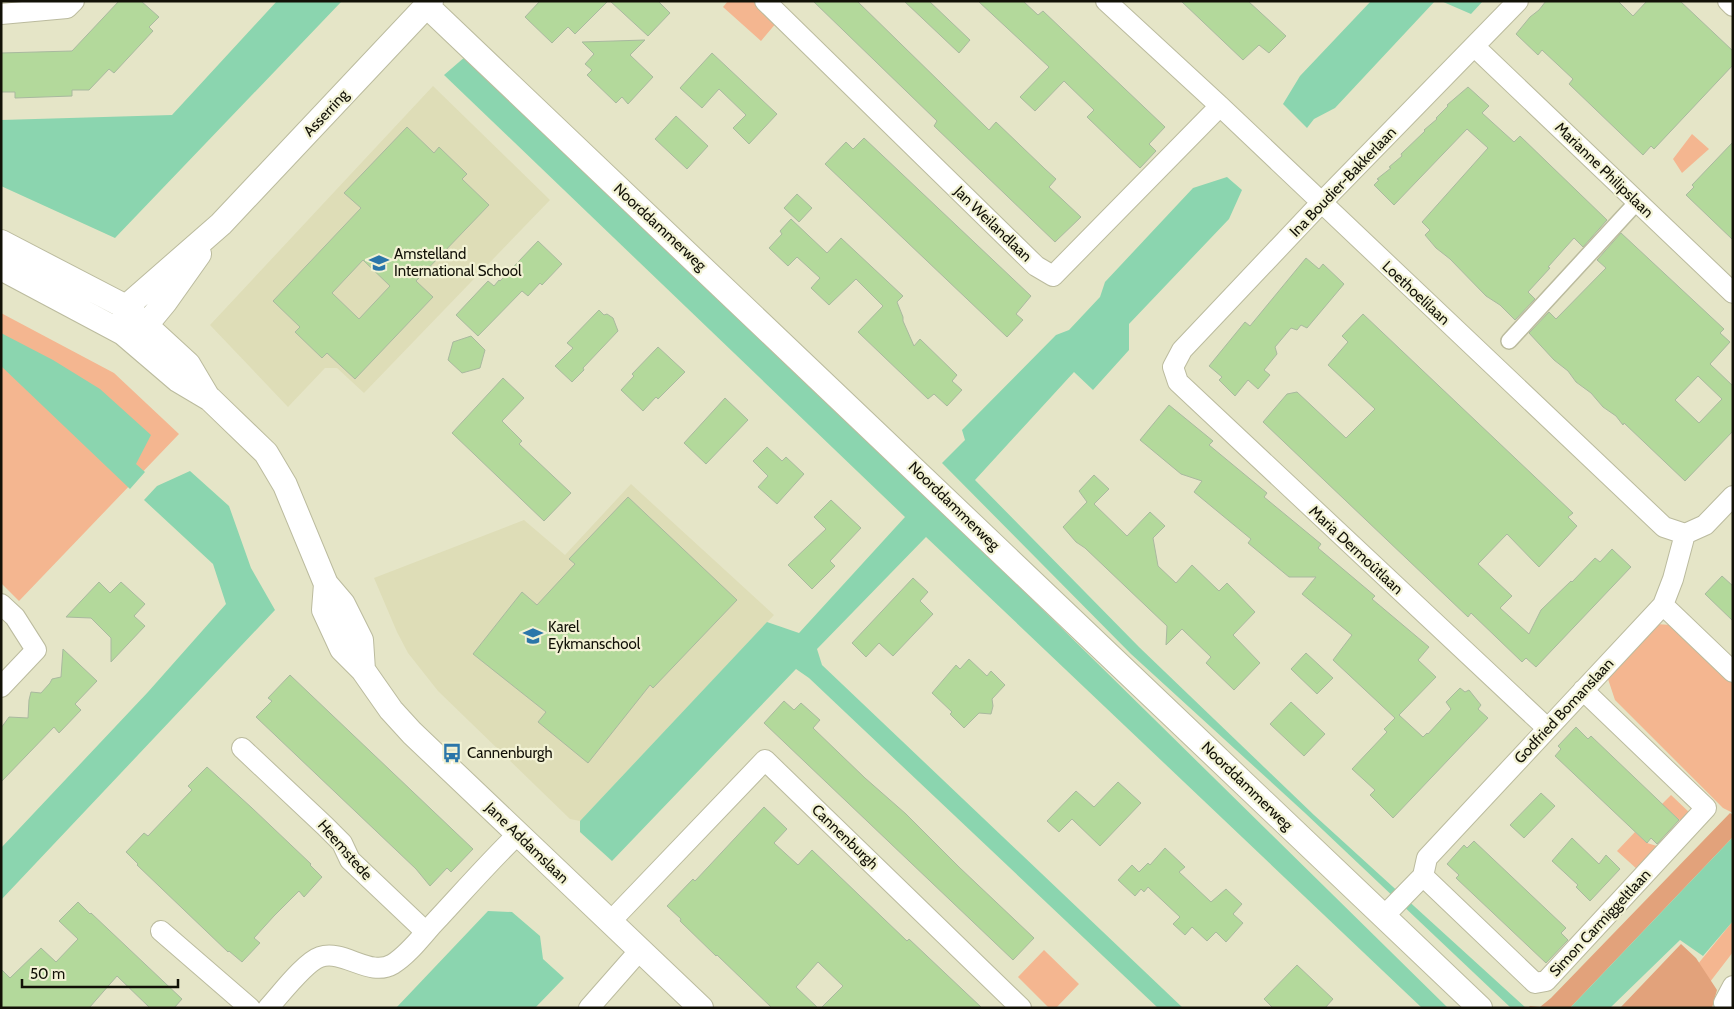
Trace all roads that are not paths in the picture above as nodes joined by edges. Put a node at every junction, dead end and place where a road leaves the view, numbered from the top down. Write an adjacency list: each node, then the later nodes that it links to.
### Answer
1 (74, 1): 8 (street)
2 (765, 1): 10 (street, Jan Weilandlaan)
3 (1106, 1): 10 (street, Loethoelilaan)
4 (1518, 1): 9 (street, Ina Boudier-Bakkerlaan)
5 (1728, 1): 7 (street)
6 (427, 3): 13 (street, Asserring); 34 (street, Noorddammerweg)
7 (1733, 6)
8 (1, 14)
9 (1475, 47): 11 (street, Marianne Philipslaan); 12 (street, Ina Boudier-Bakkerlaan)
10 (1220, 106): 12 (street, Loethoelilaan)
11 (1637, 202): 16 (street, Marianne Philipslaan); 20 (street)
12 (1321, 203): 21 (street, Ina Boudier-Bakkerlaan); 24 (street, Loethoelilaan)
13 (221, 224): 17 (street, Asserring); 18 (street, Asserring)
14 (1, 242): 17 (street)
15 (1, 268): 19 (street)
16 (1733, 293)
17 (126, 308): 18 (street); 19 (street)
18 (146, 325): 19 (street); 22 (street, Jane Addamslaan)
19 (123, 332): 22 (street, Jane Addamslaan)
20 (1509, 341)
21 (1173, 367): 30 (street, Maria Dermoûtlaan)
22 (210, 399): 32 (street, Jane Addamslaan)
23 (1733, 496): 24 (street)
24 (1685, 534): 26 (street, Godfried Bomanslaan)
25 (1, 604): 28 (street)
26 (1663, 605): 27 (street); 29 (street, Godfried Bomanslaan)
27 (1733, 672)
28 (1, 687)
29 (1583, 690): 30 (street, Godfried Bomanslaan); 33 (street, Simon Carmiggeltlaan)
30 (1547, 728): 33 (street, Godfried Bomanslaan)
31 (242, 748): 37 (street, Heemstede)
32 (518, 834): 35 (street, Jane Addamslaan); 37 (street)
33 (1417, 882): 34 (street)
34 (1390, 910): 45 (street, Noorddammerweg)
35 (610, 922): 38 (street, Jane Addamslaan); 44 (street, Cannenburgh)
36 (161, 931): 40 (street)
37 (426, 932): 41 (street)
38 (640, 950): 42 (street); 43 (street, Jane Addamslaan)
39 (1733, 986): 46 (street)
40 (250, 1008)
41 (268, 1008)
42 (589, 1008)
43 (701, 1008)
44 (1021, 1008)
45 (1480, 1008)
46 (1726, 1008)

